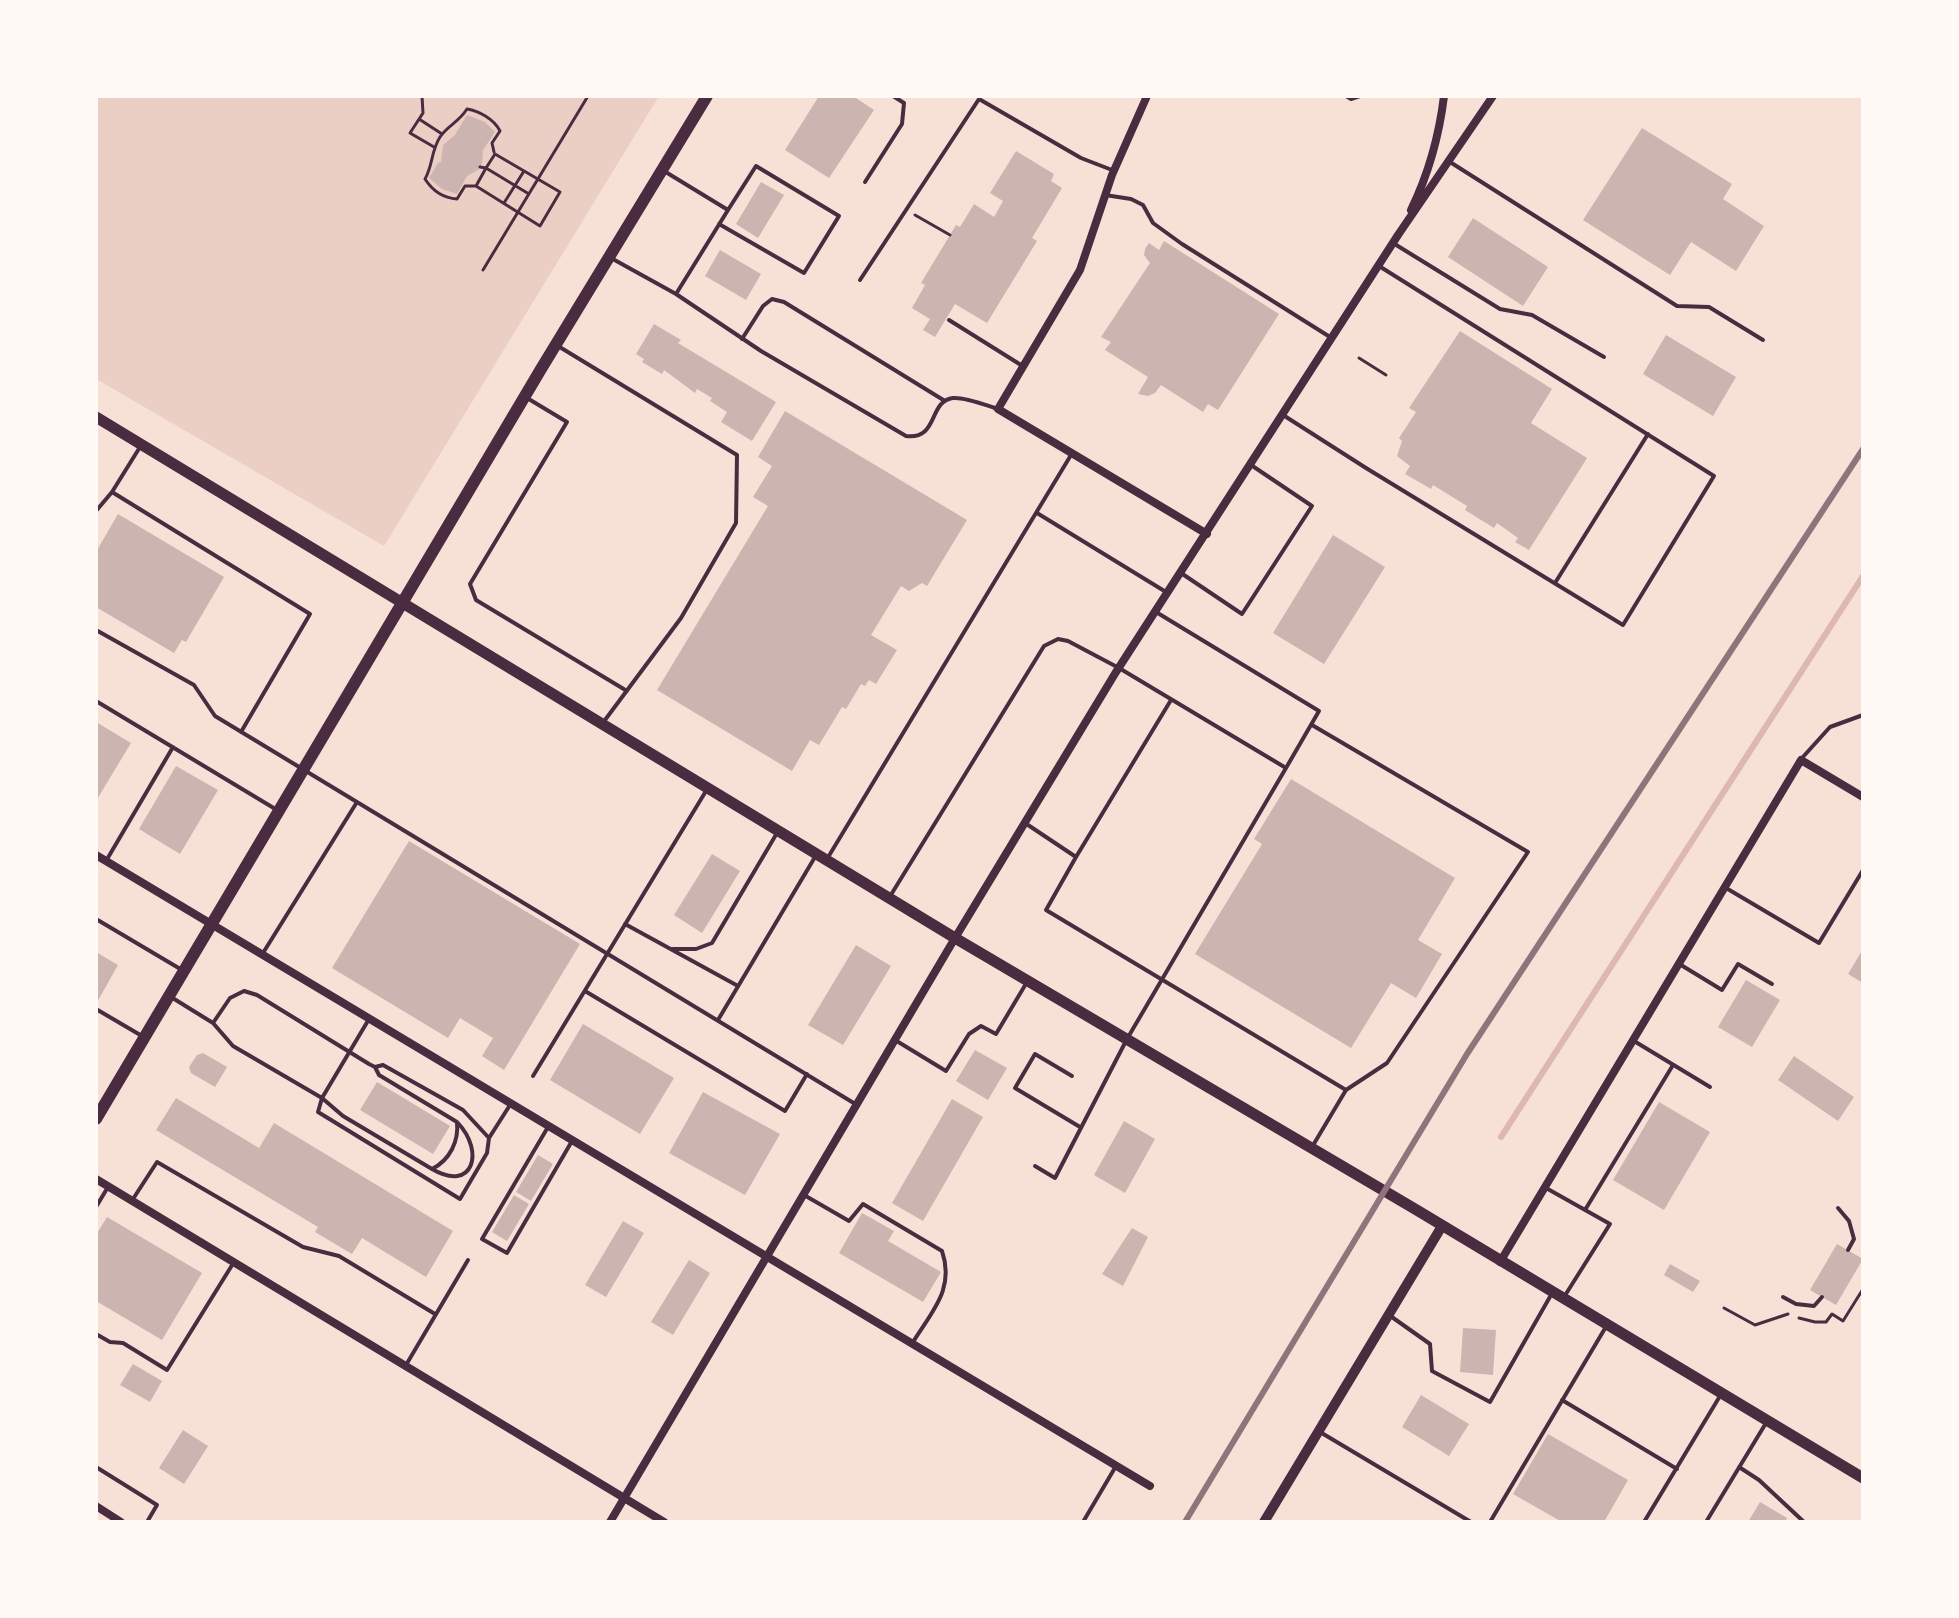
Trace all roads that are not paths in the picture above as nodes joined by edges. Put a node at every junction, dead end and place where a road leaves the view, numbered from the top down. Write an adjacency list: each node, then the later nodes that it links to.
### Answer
1 (707, 96): 9 (main road)
2 (893, 96): 11 (lane)
3 (1147, 96): 10 (street)
4 (1346, 96): 5 (lane)
5 (1360, 96)
6 (1444, 96): 15 (street)
7 (1493, 96): 8 (street)
8 (1448, 161): 15 (street); 23 (lane)
9 (662, 170): 13 (lane); 16 (main road)
10 (1114, 171): 12 (street); 18 (lane)
11 (865, 182)
12 (1105, 195): 21 (lane); 26 (street)
13 (728, 210): 14 (lane); 14 (lane)
14 (719, 224): 19 (lane)
15 (1396, 239): 17 (street); 25 (lane)
16 (608, 257): 19 (lane); 24 (main road)
17 (1379, 266): 21 (street); 32 (lane)
18 (860, 280)
19 (676, 294): 22 (lane)
20 (949, 320): 26 (lane)
21 (1332, 338): 30 (street)
22 (742, 339): 28 (lane); 28 (lane)
23 (1763, 340)
24 (556, 345): 27 (main road); 47 (lane)
25 (1604, 357)
26 (1023, 366): 29 (street)
27 (525, 396): 43 (main road); 47 (lane)
28 (945, 401): 29 (lane)
29 (998, 409): 34 (street)
30 (1283, 415): 35 (street); 41 (lane)
31 (96, 417): 33 (main road)
32 (1648, 434): 41 (lane); 41 (lane)
33 (141, 445): 36 (lane); 43 (main road)
34 (1072, 453): 38 (lane); 39 (street)
35 (1251, 465): 39 (street); 40 (lane)
36 (112, 492): 37 (lane); 53 (lane)
37 (96, 511)
38 (1036, 513): 42 (lane); 65 (lane)
39 (1207, 534): 40 (street)
40 (1181, 573): 42 (street)
41 (1555, 583)
42 (1168, 593): 44 (street)
43 (402, 603): 51 (main road); 57 (main road)
44 (1156, 612): 46 (street); 52 (lane)
45 (96, 630): 53 (lane)
46 (1119, 668): 48 (lane); 62 (street); 70 (lane)
47 (627, 691): 51 (lane)
48 (1171, 700): 56 (lane); 66 (lane)
49 (96, 701): 54 (lane)
50 (1862, 714): 55 (lane)
51 (602, 724): 58 (main road)
52 (1311, 725): 56 (lane); 101 (lane)
53 (241, 732): 57 (lane)
54 (173, 747): 61 (lane); 67 (lane)
55 (1801, 760): 59 (street); 69 (street)
56 (1286, 768): 80 (lane)
57 (303, 770): 60 (lane); 61 (main road)
58 (708, 788): 63 (main road); 72 (lane)
59 (1863, 797)
60 (357, 802): 76 (lane); 77 (lane)
61 (279, 811): 73 (main road)
62 (1025, 823): 66 (lane); 74 (street)
63 (779, 831): 65 (main road); 75 (lane)
64 (96, 855): 67 (street)
65 (821, 857): 70 (main road); 83 (lane)
66 (1076, 857): 80 (lane)
67 (106, 861): 73 (street)
68 (1863, 870): 69 (lane)
69 (1724, 887): 78 (street)
70 (889, 898): 74 (main road)
71 (96, 919): 79 (lane)
72 (625, 924): 75 (lane); 76 (lane)
73 (212, 925): 77 (street); 79 (main road)
74 (955, 938): 81 (main road); 92 (street)
75 (671, 949): 83 (lane)
76 (608, 953): 84 (lane); 88 (lane)
77 (262, 955): 87 (street)
78 (1679, 964): 82 (lane); 93 (street)
79 (184, 971): 85 (main road)
80 (1163, 978): 91 (lane); 101 (lane)
81 (1028, 980): 91 (main road); 92 (lane)
82 (1772, 984)
83 (738, 986): 88 (lane)
84 (585, 991): 97 (lane); 98 (lane)
85 (169, 996): 89 (lane); 90 (main road)
86 (96, 1009): 90 (lane)
87 (369, 1019): 94 (lane); 103 (street)
88 (718, 1020): 97 (lane)
89 (213, 1023): 94 (lane); 102 (lane)
90 (144, 1038): 105 (main road)
91 (1127, 1039): 108 (lane); 111 (main road)
92 (895, 1040): 104 (street)
93 (1633, 1040): 95 (lane); 116 (street)
94 (349, 1053): 96 (lane); 102 (lane)
95 (1673, 1065): 100 (lane); 121 (lane)
96 (375, 1067): 106 (lane); 109 (lane)
97 (807, 1074): 104 (lane)
98 (533, 1076)
99 (1072, 1076): 108 (lane)
100 (1710, 1087)
101 (1346, 1090): 111 (lane)
102 (322, 1098): 109 (lane); 113 (lane)
103 (511, 1104): 107 (street); 109 (lane)
104 (857, 1105): 117 (street)
105 (96, 1119)
106 (457, 1122): 113 (lane); 113 (lane)
107 (548, 1127): 110 (street); 110 (lane)
108 (1080, 1127): 112 (lane)
109 (489, 1138)
110 (572, 1141): 124 (street)
111 (1311, 1148): 122 (main road)
112 (1035, 1166)
113 (432, 1169)
114 (96, 1179): 115 (street)
115 (108, 1187): 118 (street); 119 (lane)
116 (1545, 1187): 121 (lane); 127 (street)
117 (803, 1195): 124 (street); 135 (lane)
118 (132, 1201): 126 (street); 131 (lane)
119 (96, 1207)
120 (1838, 1208): 123 (lane)
121 (1585, 1210): 128 (lane)
122 (1442, 1226): 127 (main road); 132 (street)
123 (1848, 1250)
124 (766, 1258): 135 (street); 147 (street)
125 (468, 1260): 131 (lane)
126 (234, 1262): 134 (lane); 136 (street)
127 (1500, 1262): 128 (main road)
128 (1558, 1296): 132 (lane); 133 (main road)
129 (1783, 1297): 130 (lane)
130 (1822, 1297)
131 (435, 1314): 136 (lane)
132 (1389, 1315): 140 (street)
133 (1607, 1325): 137 (main road); 138 (lane)
134 (96, 1334)
135 (912, 1344): 141 (street)
136 (405, 1366): 147 (street)
137 (1721, 1394): 139 (main road); 144 (lane)
138 (1562, 1400): 144 (lane); 156 (lane)
139 (1767, 1421): 143 (lane); 145 (main road)
140 (1318, 1431): 154 (street); 155 (lane)
141 (1116, 1466): 146 (street); 153 (lane)
142 (96, 1467): 150 (lane)
143 (1739, 1467): 158 (lane); 159 (lane)
144 (1677, 1469): 157 (lane)
145 (1863, 1478)
146 (1150, 1486)
147 (624, 1498): 151 (street); 152 (street)
148 (96, 1506): 149 (street)
149 (121, 1522)
150 (147, 1522)
151 (610, 1522)
152 (664, 1522)
153 (1083, 1522)
154 (1264, 1522)
155 (1471, 1522)
156 (1490, 1522)
157 (1644, 1522)
158 (1706, 1522)
159 (1804, 1522)

